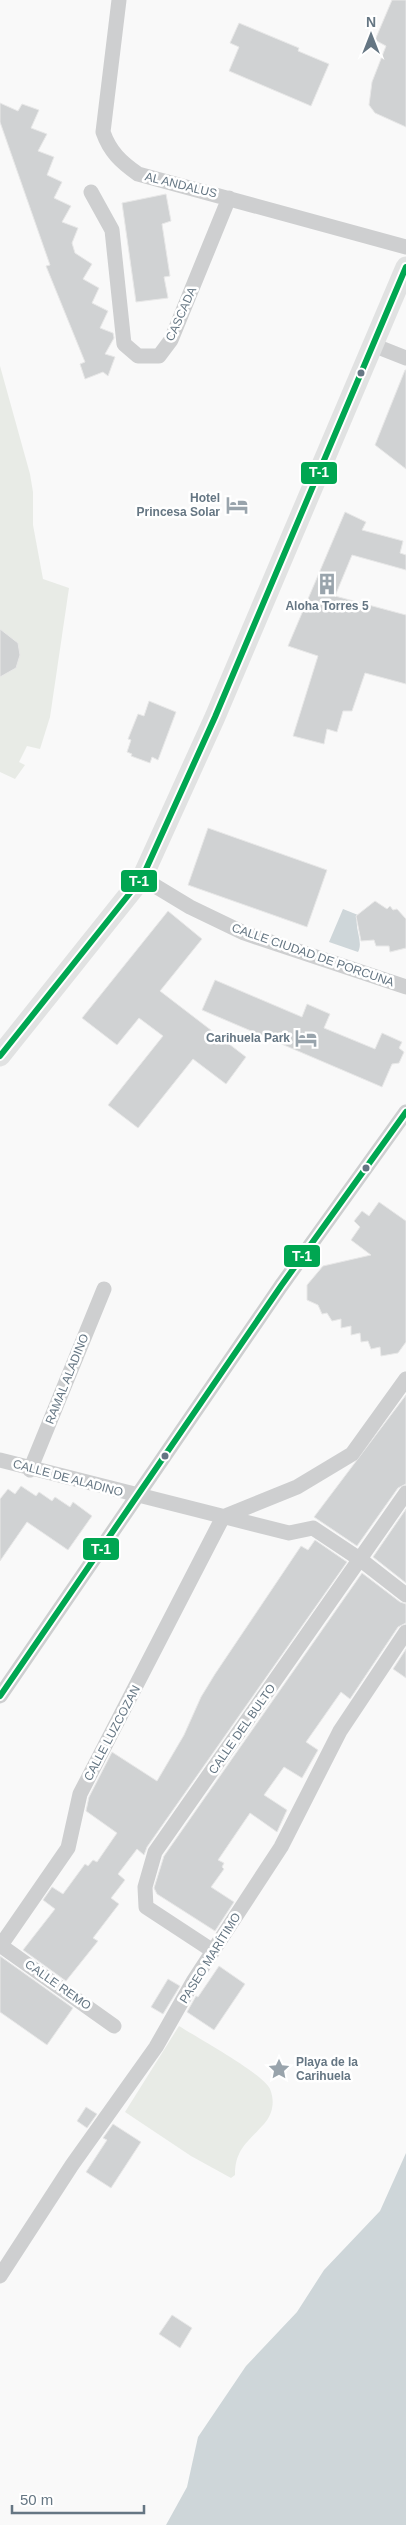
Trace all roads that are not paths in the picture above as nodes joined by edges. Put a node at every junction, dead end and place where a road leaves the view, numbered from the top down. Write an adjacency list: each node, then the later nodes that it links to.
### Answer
1 (119, 0): 3 (street, AL ANDALUS)
2 (91, 192): 3 (street, CASCADA)
3 (229, 198): 4 (street, AL ANDALUS)
4 (406, 248)
5 (406, 267): 6 (main road)
6 (373, 345): 7 (street); 8 (main road)
7 (406, 358)
8 (142, 878): 9 (street, CALLE CIUDAD DE PORCUNA); 10 (main road)
9 (406, 987)
10 (0, 1056)
11 (406, 1112): 17 (street)
12 (104, 1289): 15 (street, RAMAL ALADINO)
13 (406, 1379): 18 (street)
14 (0, 1460): 15 (street, CALLE DE ALADINO)
15 (30, 1470): 17 (street, CALLE DE ALADINO)
16 (406, 1493): 19 (street, CALLE DEL BULTO)
17 (138, 1496): 18 (street, CALLE DE ALADINO); 22 (street)
18 (223, 1517): 19 (street, CALLE DE ALADINO); 23 (street, CALLE LUZCOZAN)
19 (361, 1560): 20 (street, CALLE DE ALADINO); 24 (street, CALLE DEL BULTO)
20 (406, 1596)
21 (406, 1632): 24 (street, PASEO MARÍTIMO)
22 (0, 1696)
23 (0, 1945): 25 (street, CALLE REMO)
24 (213, 1951): 26 (street, PASEO MARÍTIMO)
25 (114, 2026)
26 (0, 2276)

